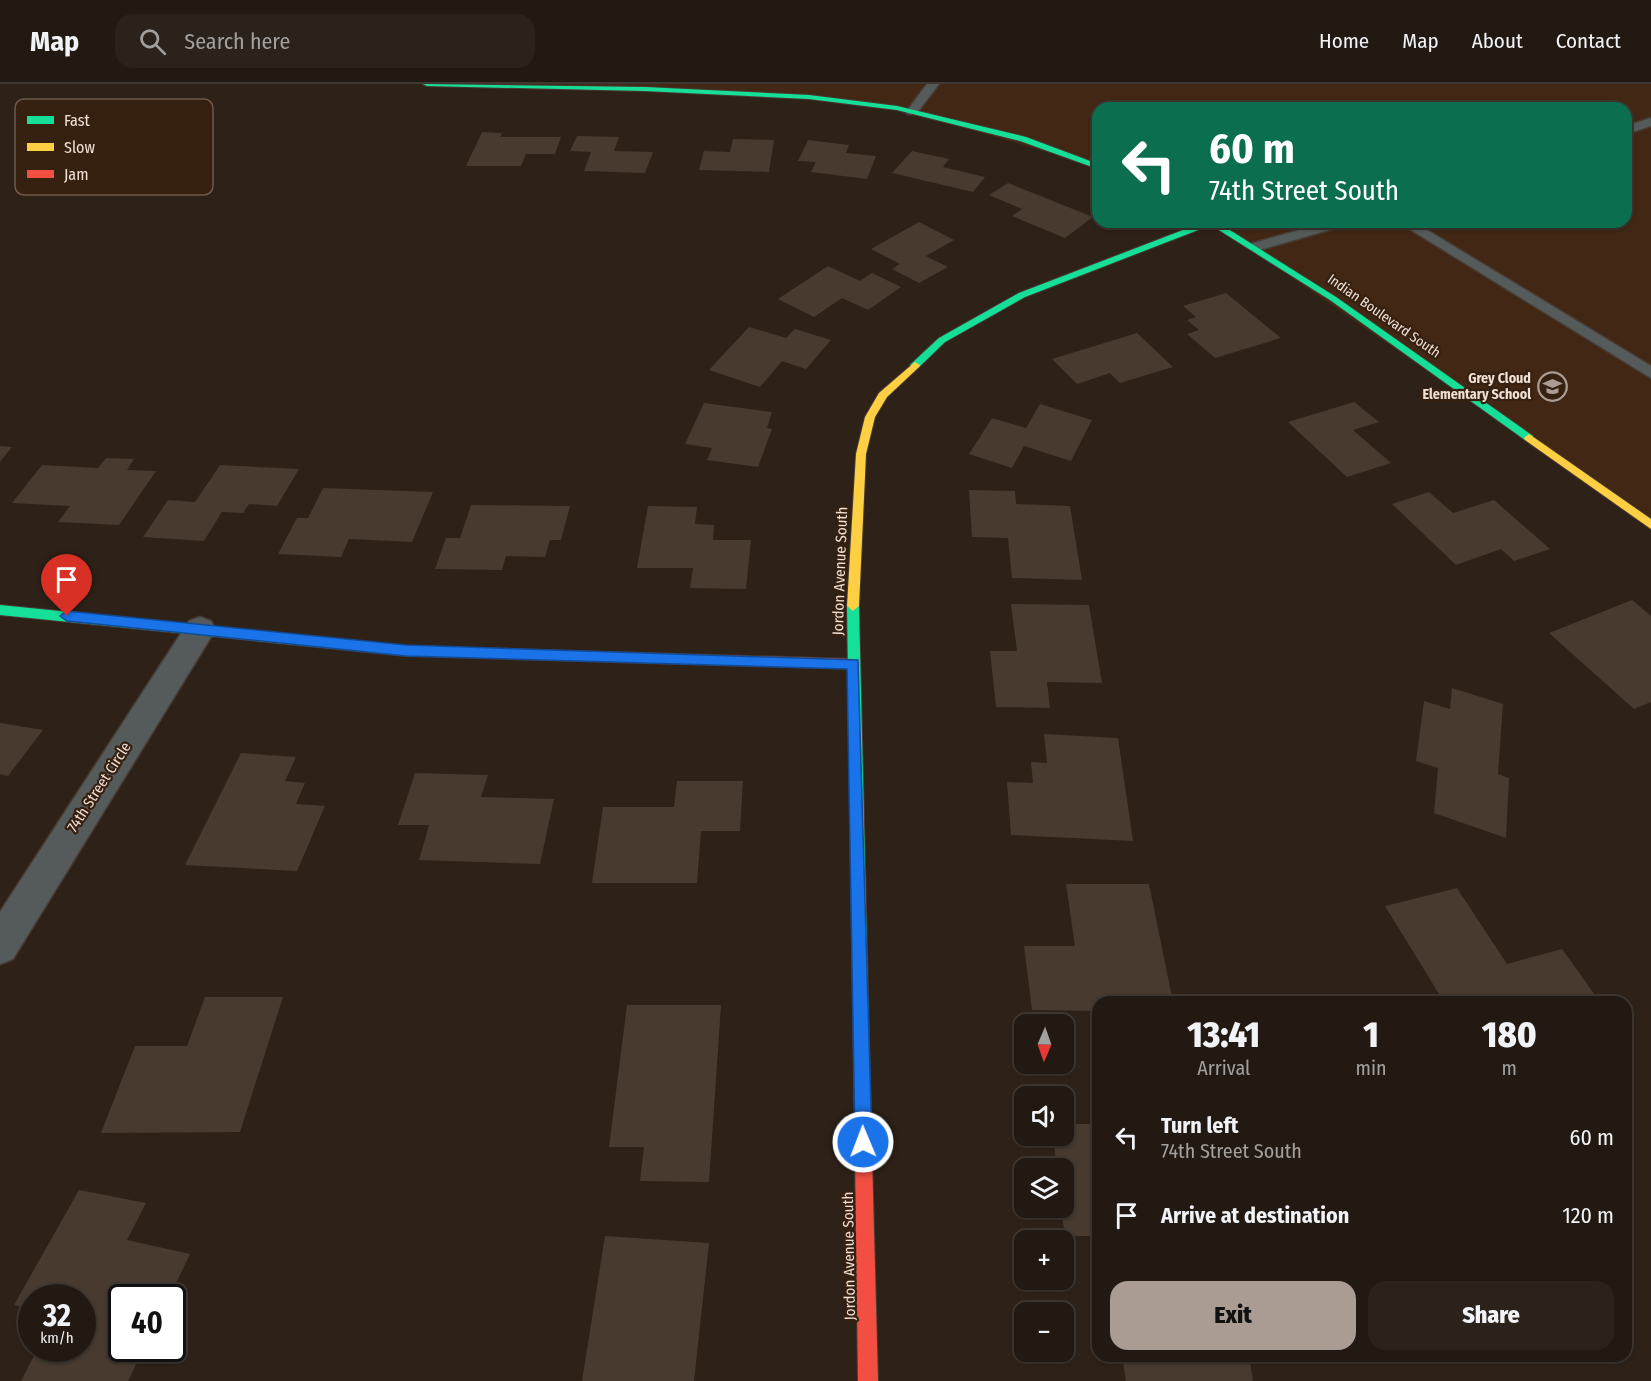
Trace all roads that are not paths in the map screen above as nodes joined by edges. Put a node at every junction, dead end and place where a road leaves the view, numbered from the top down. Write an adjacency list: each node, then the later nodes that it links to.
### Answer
1 (427, 84): 3 (street)
2 (933, 84): 3 (lane)
3 (912, 112): 6 (street)
4 (1651, 122): 5 (lane)
5 (1632, 128)
6 (1092, 165)
7 (1196, 228): 16 (street, Jordon Avenue South)
8 (1222, 228): 11 (street, Indian Boulevard South)
9 (1320, 228): 11 (lane)
10 (1415, 228): 12 (lane)
11 (1255, 247): 13 (street, Indian Boulevard South)
12 (1651, 373)
13 (1651, 525)
14 (0, 610): 15 (street)
15 (200, 629): 16 (street); 17 (street, 74th Street Circle)
16 (854, 664): 18 (street, Jordon Avenue South)
17 (0, 946)
18 (868, 1381)

